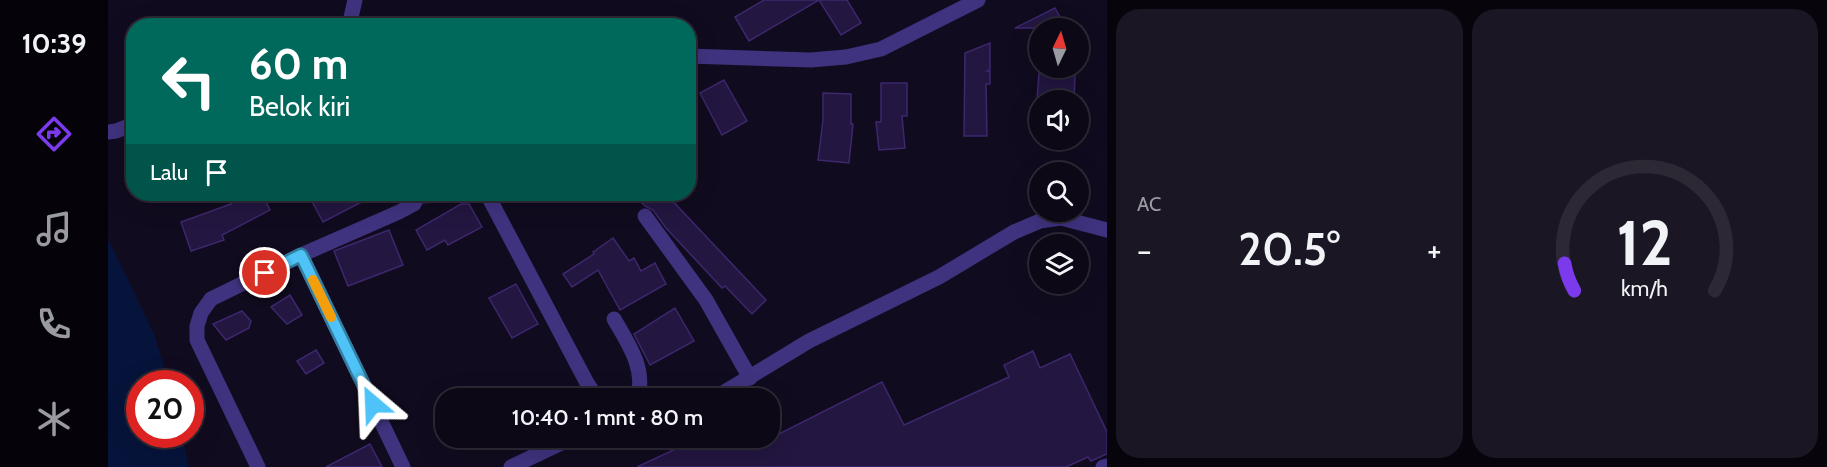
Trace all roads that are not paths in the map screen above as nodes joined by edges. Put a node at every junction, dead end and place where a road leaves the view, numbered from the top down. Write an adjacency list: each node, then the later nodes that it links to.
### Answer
1 (355, 0): 3 (lane)
2 (978, 0): 4 (lane)
3 (351, 18)
4 (696, 56)
5 (126, 127): 6 (lane)
6 (108, 132)
7 (416, 201): 11 (lane)
8 (491, 201): 14 (lane)
9 (645, 216): 13 (lane)
10 (1107, 230): 13 (lane)
11 (301, 255): 18 (lane); 19 (lane)
12 (614, 319): 15 (lane)
13 (750, 378): 16 (lane)
14 (591, 388)
15 (639, 388)
16 (732, 388)
17 (551, 448): 20 (lane)
18 (258, 467)
19 (404, 467)
20 (511, 467)

